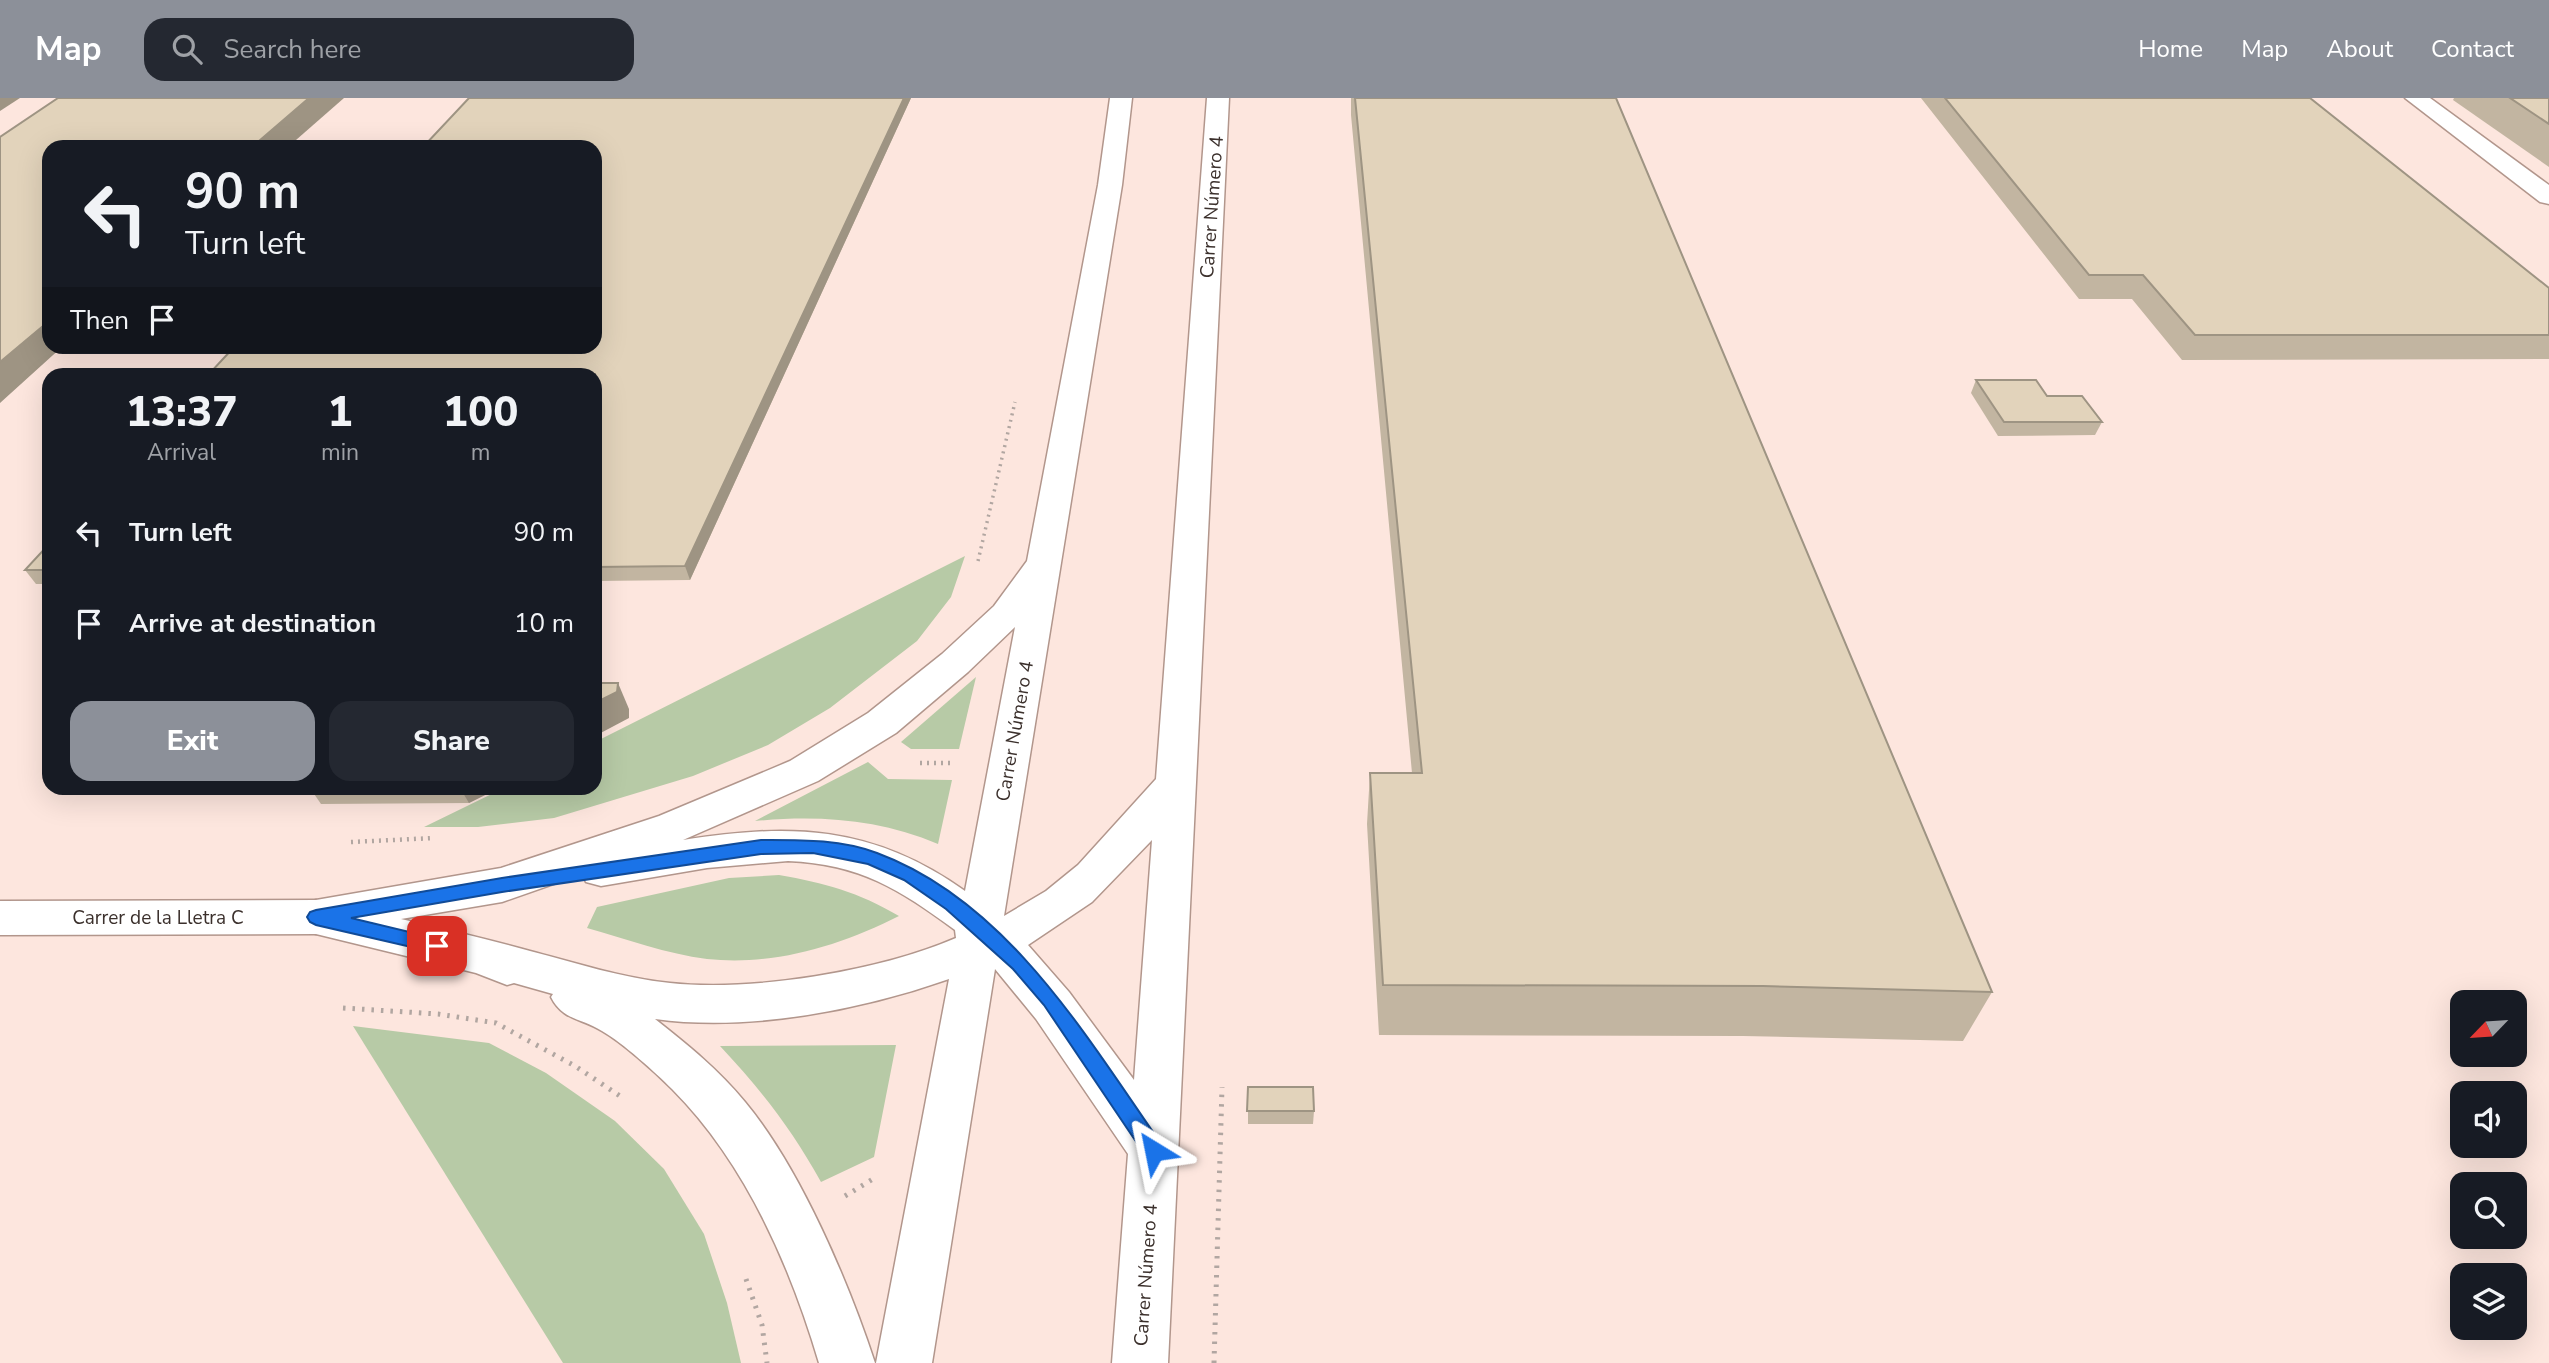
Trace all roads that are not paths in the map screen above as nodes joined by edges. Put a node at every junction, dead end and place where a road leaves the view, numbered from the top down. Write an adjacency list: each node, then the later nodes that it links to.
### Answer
1 (1218, 98): 6 (street, Carrer Número 4)
2 (2416, 98): 4 (street)
3 (1120, 99): 5 (street, Carrer Número 4)
4 (2549, 197)
5 (1046, 555): 7 (street); 10 (street, Carrer Número 4)
6 (1175, 784): 10 (street); 12 (street, Carrer Número 4)
7 (502, 885): 8 (street); 10 (street)
8 (316, 917): 9 (street, Carrer de la Lletra C); 11 (street)
9 (0, 918)
10 (984, 939): 11 (street); 12 (street); 14 (street, Carrer Número 4)
11 (485, 957): 13 (street)
12 (1154, 1151): 15 (street, Carrer Número 4)
13 (847, 1363)
14 (904, 1363)
15 (1140, 1363)

